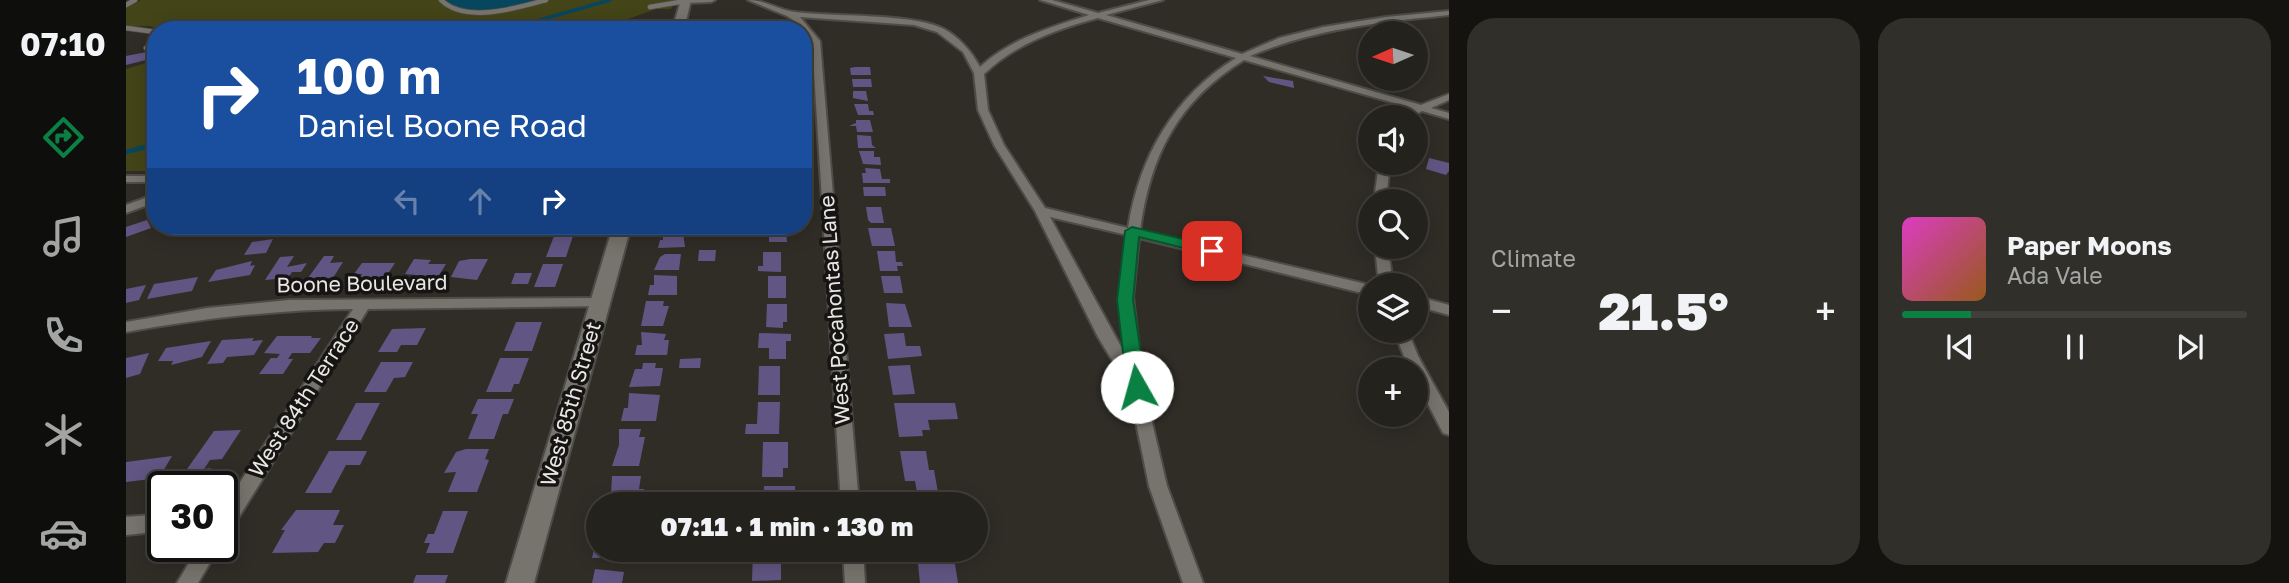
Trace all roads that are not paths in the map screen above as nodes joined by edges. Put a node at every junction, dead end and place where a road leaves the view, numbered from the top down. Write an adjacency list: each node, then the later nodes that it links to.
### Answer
1 (135, 0): 9 (lane)
2 (441, 0): 3 (lane)
3 (546, 0)
4 (686, 0): 5 (street); 10 (lane); 14 (main road)
5 (711, 0)
6 (752, 0): 12 (street)
7 (1044, 0): 13 (street)
8 (1159, 0): 13 (street)
9 (126, 5)
10 (650, 7)
11 (1449, 13): 19 (street)
12 (790, 14): 15 (street, West Pocahontas Lane); 20 (street)
13 (1096, 15): 19 (street); 20 (street)
14 (680, 21)
15 (801, 21)
16 (126, 28): 17 (lane)
17 (147, 31)
18 (812, 36): 42 (street, West Pocahontas Lane)
19 (1244, 57): 22 (street); 31 (street)
20 (979, 73): 30 (street)
21 (1449, 97): 23 (street)
22 (1416, 105)
23 (1428, 105)
24 (1428, 109): 25 (street)
25 (1449, 116)
26 (126, 179): 27 (street)
27 (147, 179)
28 (147, 201): 29 (street)
29 (126, 209)
30 (1041, 211): 31 (street); 40 (street)
31 (1132, 231): 33 (street); 40 (street)
32 (619, 235): 34 (main road, West 85th Street)
33 (1358, 287)
34 (600, 303): 35 (street, Boone Boulevard); 49 (main road, West 85th Street)
35 (364, 304): 38 (street, Boone Boulevard); 43 (street, West 84th Terrace)
36 (1428, 304): 37 (street)
37 (1449, 310)
38 (126, 327)
39 (1405, 343): 41 (street)
40 (1137, 387): 51 (street)
41 (1449, 428)
42 (849, 492)
43 (238, 500)
44 (147, 524): 45 (street)
45 (126, 526)
46 (200, 562): 48 (street)
47 (854, 562): 50 (street)
48 (187, 583)
49 (520, 583)
50 (855, 583)
51 (1193, 583)

